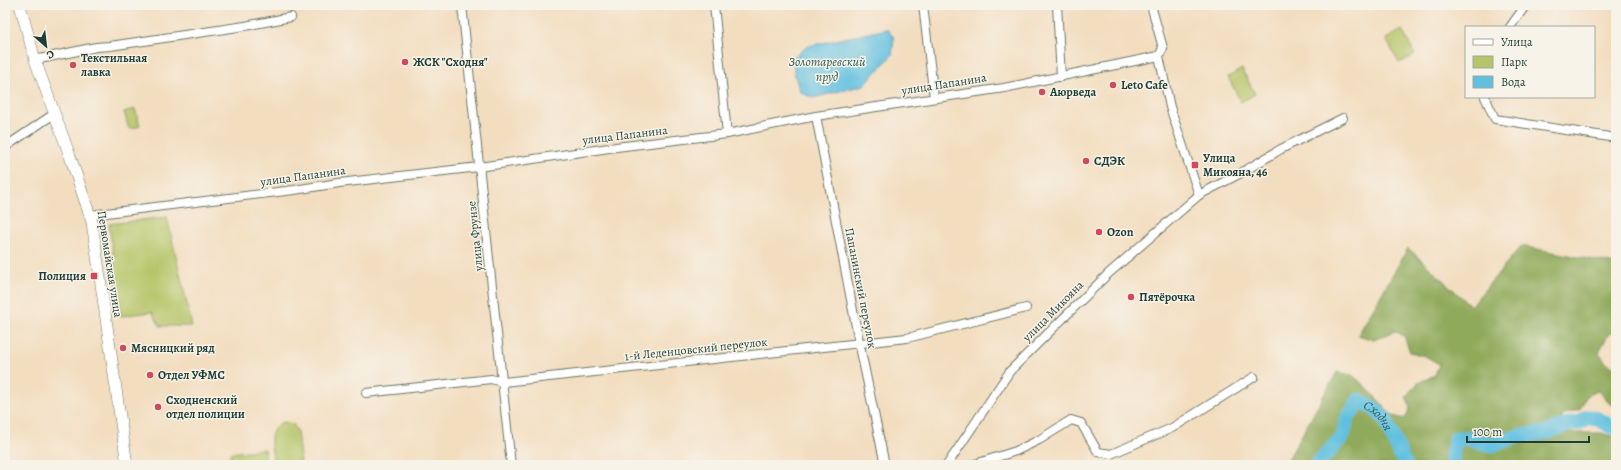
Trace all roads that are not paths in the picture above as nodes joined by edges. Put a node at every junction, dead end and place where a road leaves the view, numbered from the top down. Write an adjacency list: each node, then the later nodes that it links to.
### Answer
1 (20, 5): 11 (main road, Первомайская улица)
2 (462, 5): 21 (street, улица Фрунзе)
3 (714, 5): 18 (street)
4 (923, 5): 13 (street)
5 (1057, 5): 12 (street)
6 (1151, 5): 10 (street)
7 (1526, 5): 9 (street)
8 (290, 17): 11 (street)
9 (1511, 26)
10 (1159, 56): 12 (street, улица Папанина); 22 (street)
11 (35, 60): 15 (main road, Первомайская улица)
12 (1061, 77): 13 (street, улица Папанина)
13 (934, 98): 16 (street, улица Папанина)
14 (1485, 98): 19 (street)
15 (54, 114): 20 (street); 23 (main road, Первомайская улица)
16 (816, 116): 18 (street, улица Папанина); 25 (street, Папанинский переулок)
17 (1343, 118): 22 (street, улица Микояна)
18 (727, 134): 21 (street, улица Папанина)
19 (1616, 138)
20 (5, 147)
21 (479, 167): 23 (street, улица Папанина); 27 (street, улица Фрунзе)
22 (1200, 195): 32 (street, улица Микояна)
23 (90, 216): 29 (main road, Первомайская улица)
24 (1026, 308): 25 (street, 1-й Леденцовский переулок)
25 (859, 342): 27 (street, 1-й Леденцовский переулок); 31 (street, Папанинский переулок)
26 (1254, 377): 33 (street)
27 (503, 382): 28 (street, 1-й Леденцовский переулок); 30 (street, улица Фрунзе)
28 (366, 393)
29 (127, 465)
30 (511, 465)
31 (885, 465)
32 (947, 465)
33 (972, 465)

